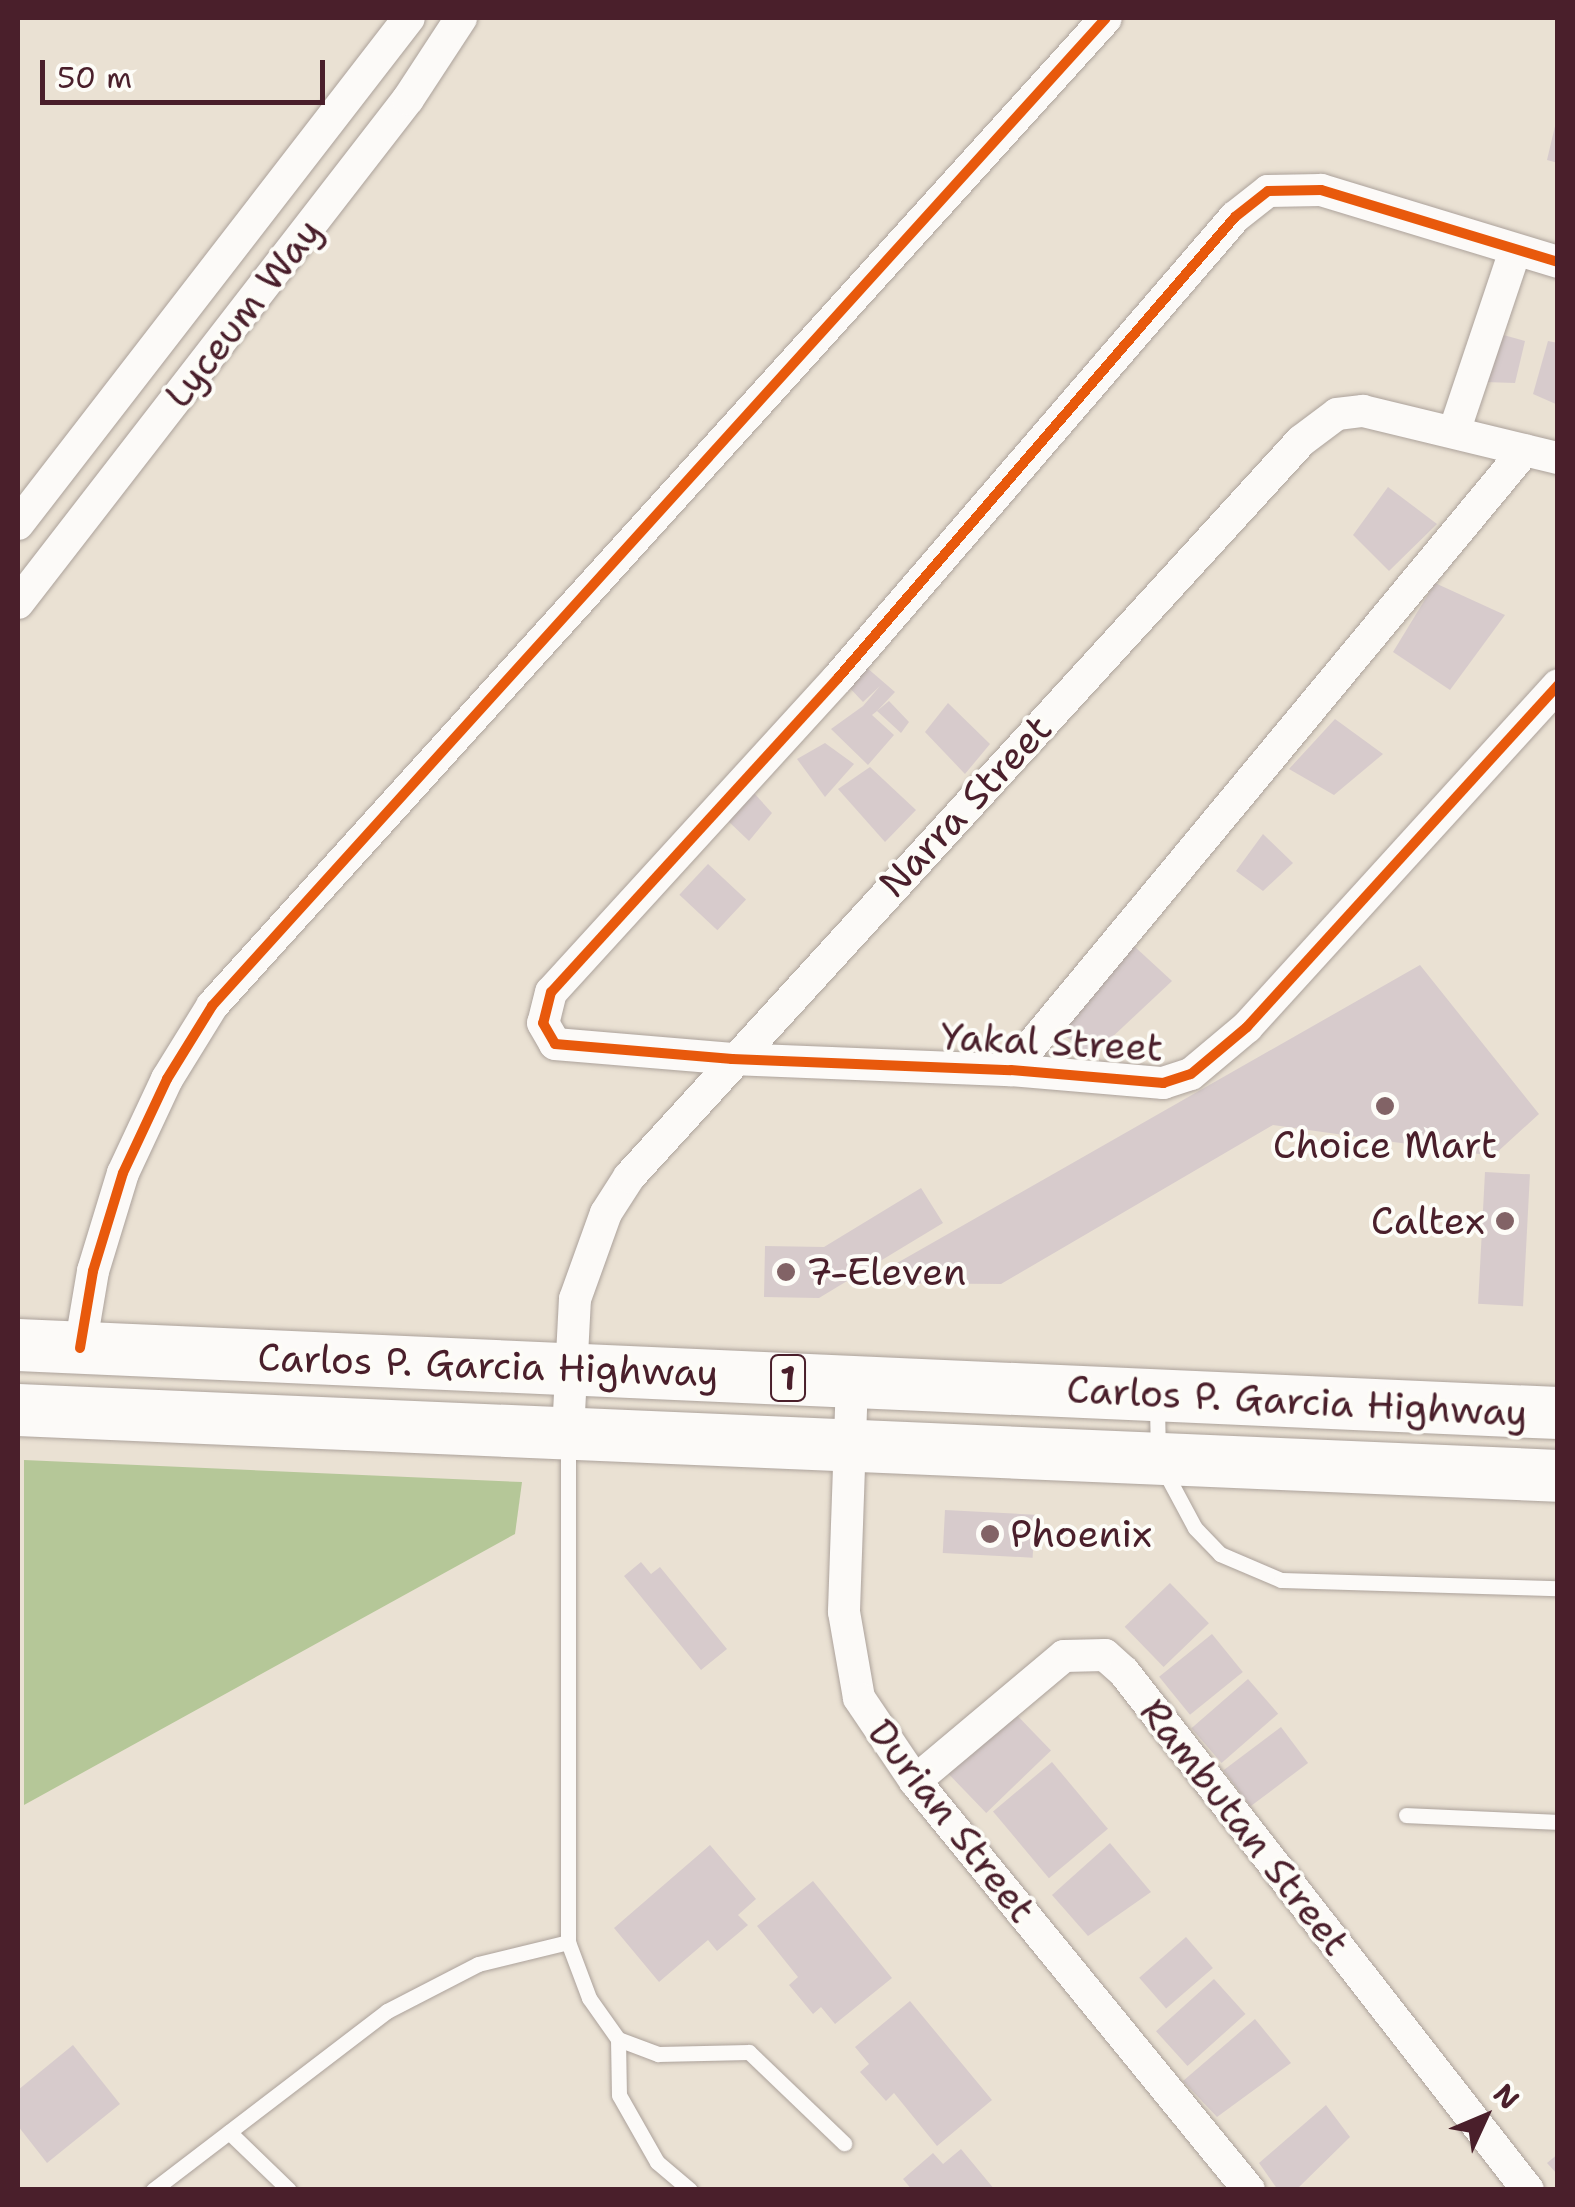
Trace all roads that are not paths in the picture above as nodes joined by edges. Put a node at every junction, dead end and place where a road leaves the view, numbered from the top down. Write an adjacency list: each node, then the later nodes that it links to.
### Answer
1 (409, 18): 9 (street, Lyceum Way)
2 (460, 18): 10 (street, Lyceum Way)
3 (1106, 18): 15 (street)
4 (1515, 251): 5 (street); 6 (street); 12 (street, Yakal Street)
5 (1558, 262)
6 (1454, 432): 7 (street, Narra Street); 12 (street, Narra Street)
7 (1525, 450): 8 (street, Narra Street); 13 (street)
8 (1558, 458)
9 (18, 524)
10 (18, 603)
11 (1558, 684): 13 (street, Yakal Street)
12 (732, 1059): 13 (street, Yakal Street); 16 (street, Narra Street)
13 (1010, 1070)
14 (18, 1345): 15 (highway, Carlos P. Garcia Highway / 1)
15 (80, 1348): 16 (highway, Carlos P. Garcia Highway / 1)
16 (567, 1368): 17 (highway, Carlos P. Garcia Highway / 1); 21 (street, Narra Street)
17 (852, 1381): 18 (highway, Carlos P. Garcia Highway / 1); 22 (street, Durian Street)
18 (1156, 1394): 20 (highway, Carlos P. Garcia Highway / 1); 23 (lane)
19 (18, 1410): 21 (highway, Carlos P. Garcia Highway / 1)
20 (1558, 1413)
21 (568, 1432): 22 (highway, Carlos P. Garcia Highway / 1); 29 (lane)
22 (850, 1444): 23 (highway, Carlos P. Garcia Highway / 1); 26 (street, Durian Street)
23 (1158, 1458): 24 (highway, Carlos P. Garcia Highway / 1); 25 (lane)
24 (1558, 1476)
25 (1558, 1588)
26 (915, 1781): 36 (street, Durian Street); 37 (street, Rambutan Street)
27 (1406, 1815): 28 (lane)
28 (1558, 1822)
29 (568, 1942): 30 (lane); 31 (lane)
30 (618, 2039): 32 (lane); 35 (lane)
31 (229, 2132): 33 (lane); 34 (lane)
32 (844, 2143)
33 (152, 2190)
34 (289, 2190)
35 (690, 2190)
36 (1249, 2190)
37 (1528, 2190)

